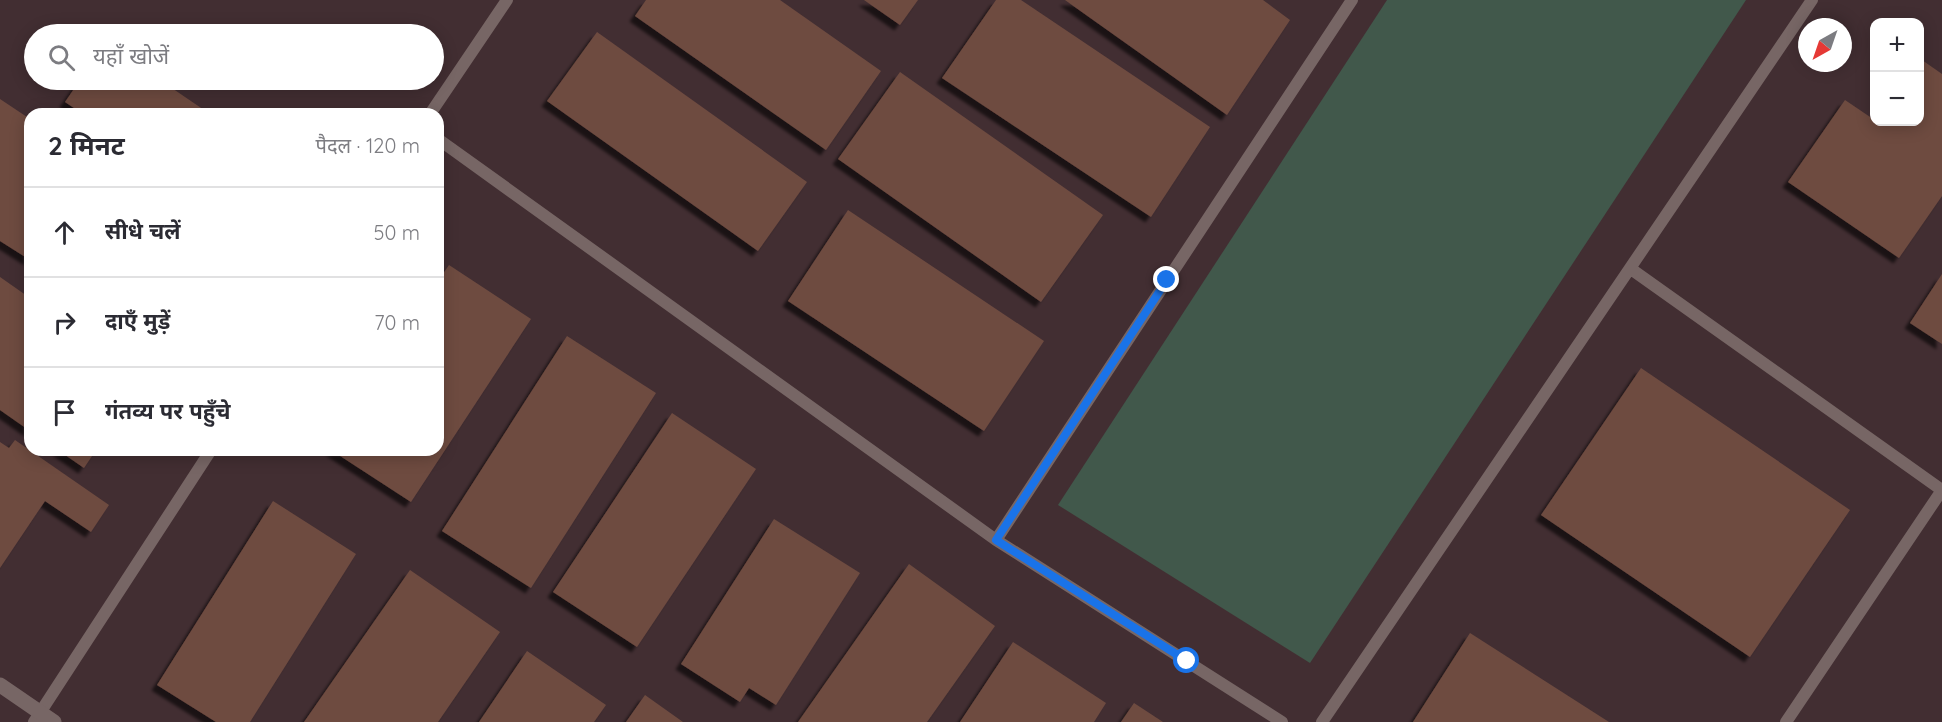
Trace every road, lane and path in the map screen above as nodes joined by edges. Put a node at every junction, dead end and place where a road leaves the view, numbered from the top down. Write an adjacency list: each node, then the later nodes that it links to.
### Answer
1 (507, 0): 4 (lane)
2 (1352, 0): 9 (lane)
3 (1812, 0): 6 (lane)
4 (434, 108)
5 (444, 143): 9 (lane)
6 (1631, 269): 8 (lane); 14 (lane)
7 (207, 456): 11 (lane)
8 (1942, 490): 15 (lane)
9 (996, 540): 13 (lane)
10 (0, 685): 11 (street)
11 (37, 717): 12 (street)
12 (54, 722)
13 (1282, 722)
14 (1322, 722)
15 (1786, 722)

